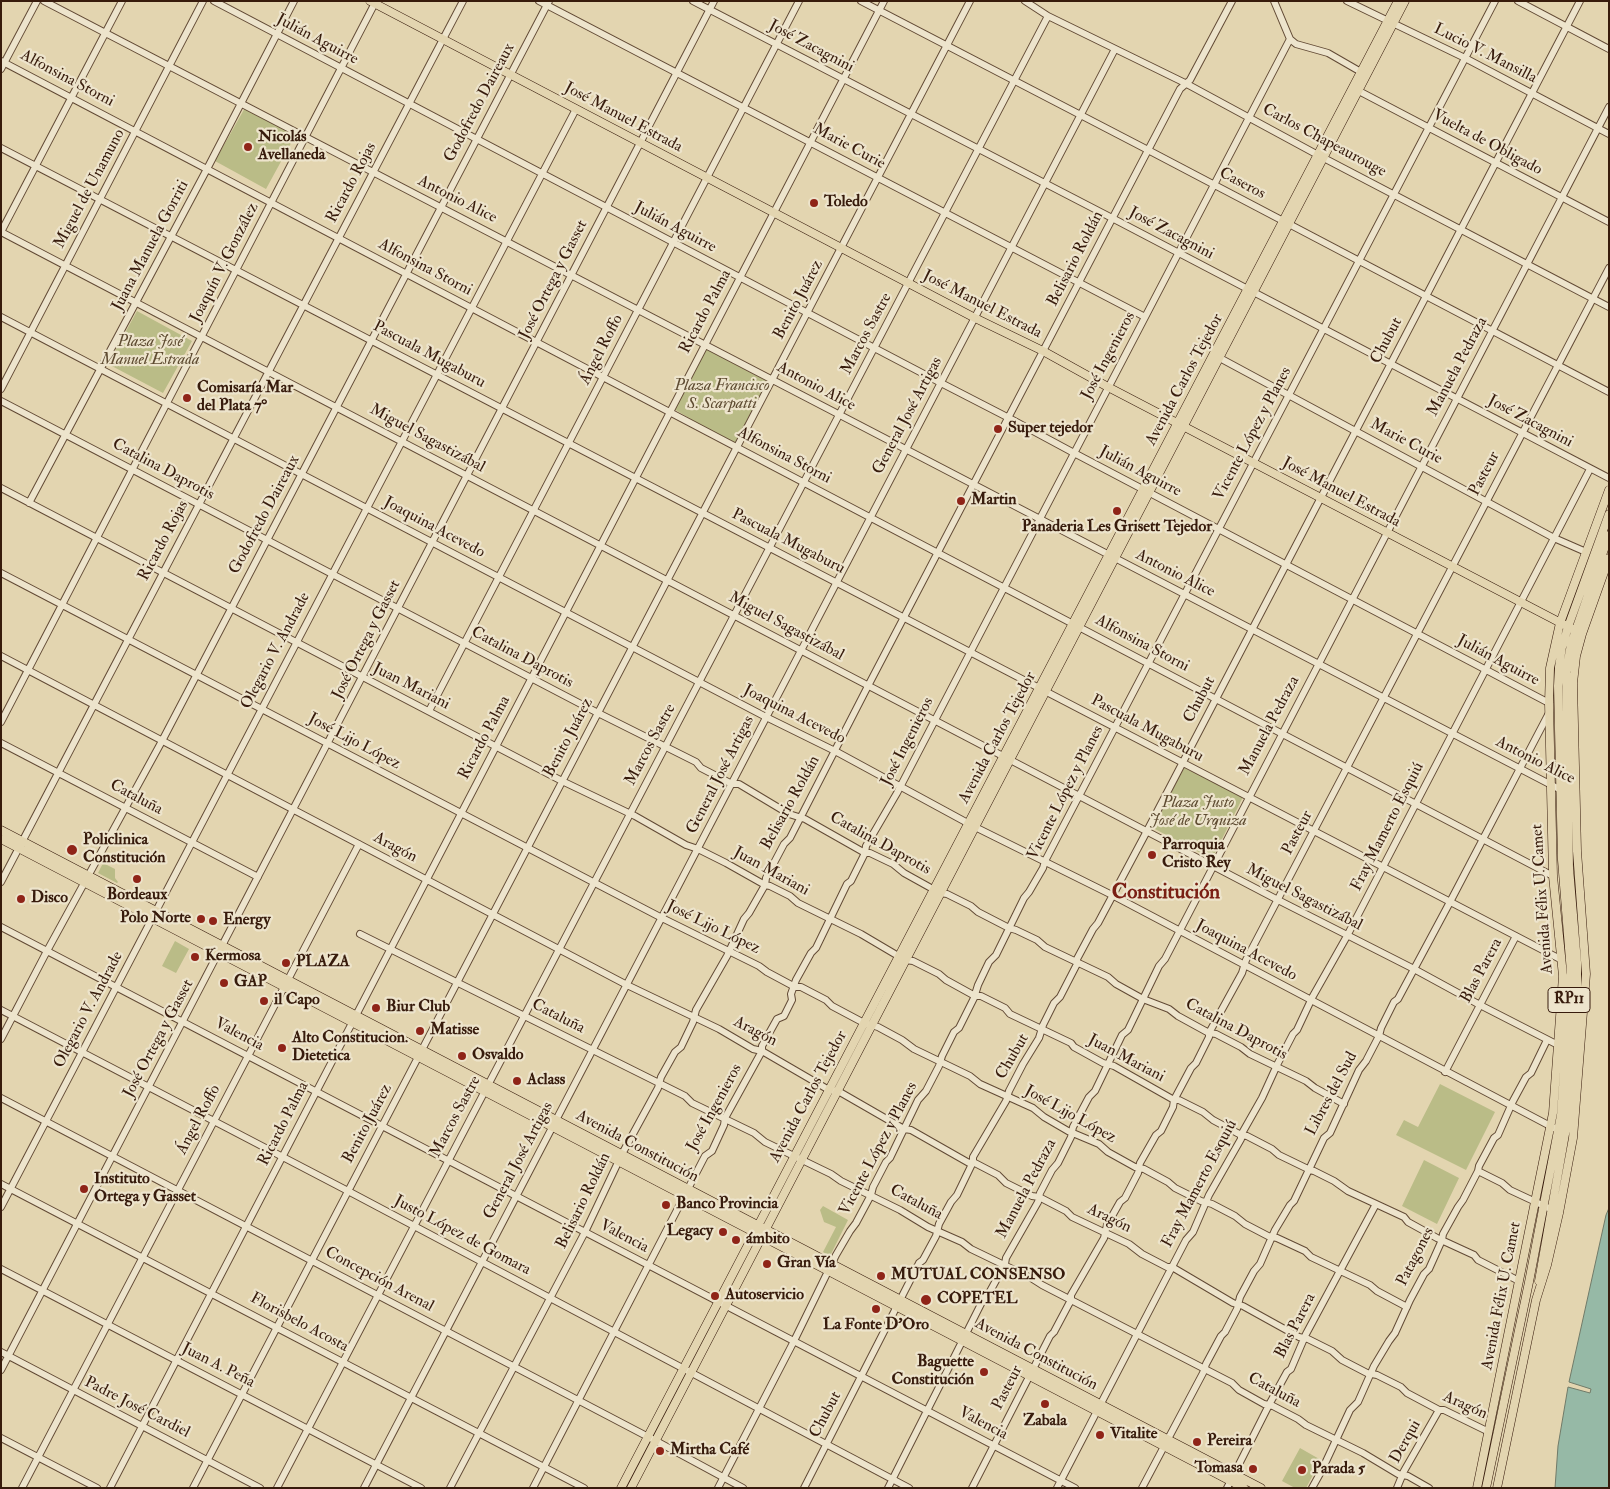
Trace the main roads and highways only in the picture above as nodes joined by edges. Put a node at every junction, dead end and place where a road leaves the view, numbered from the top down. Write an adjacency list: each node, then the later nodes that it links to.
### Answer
1 (1398, 1): 4 (main road, Avenida Carlos Tejedor)
2 (1405, 1): 4 (main road, Avenida Carlos Tejedor)
3 (373, 2): 6 (main road, José Manuel Estrada)
4 (1391, 22): 5 (main road, Avenida Carlos Tejedor); 5 (main road, Avenida Carlos Tejedor)
5 (1356, 90): 6 (main road, Avenida Carlos Tejedor)
6 (1181, 425): 11 (main road, José Manuel Estrada); 16 (main road, Avenida Carlos Tejedor)
7 (1609, 490): 11 (main road, Avenida Félix U. Camet)
8 (1609, 514): 12 (main road, Avenida Félix U. Camet / RP11)
9 (1609, 535): 12 (main road, Avenida Félix U. Camet / RP11)
10 (1609, 558): 12 (main road, Avenida Félix U. Camet)
11 (1560, 623): 12 (main road, José Manuel Estrada); 26 (main road, Avenida Félix U. Camet)
12 (1575, 631): 17 (main road, Avenida Félix U. Camet); 17 (main road, Avenida Félix U. Camet / RP11)
13 (1, 830): 15 (main road, Avenida Constitución)
14 (1, 839): 15 (main road, Avenida Constitución)
15 (21, 845): 19 (main road, Avenida Constitución)
16 (868, 1024): 19 (main road, Avenida Carlos Tejedor); 20 (main road, Avenida Carlos Tejedor)
17 (1566, 1134): 18 (main road, Avenida Félix U. Camet / RP11)
18 (1551, 1209): 27 (main road, Avenida Félix U. Camet / RP11); 28 (main road, Avenida Félix U. Camet / RP11)
19 (756, 1229): 20 (main road, Avenida Constitución); 22 (main road, Avenida Carlos Tejedor)
20 (764, 1233): 21 (main road, Avenida Constitución); 23 (main road, Avenida Carlos Tejedor)
21 (1231, 1481): 24 (main road, Avenida Constitución); 25 (main road, Avenida Constitución)
22 (620, 1488)
23 (631, 1488)
24 (1244, 1488)
25 (1261, 1488)
26 (1477, 1488)
27 (1486, 1488)
28 (1496, 1488)

